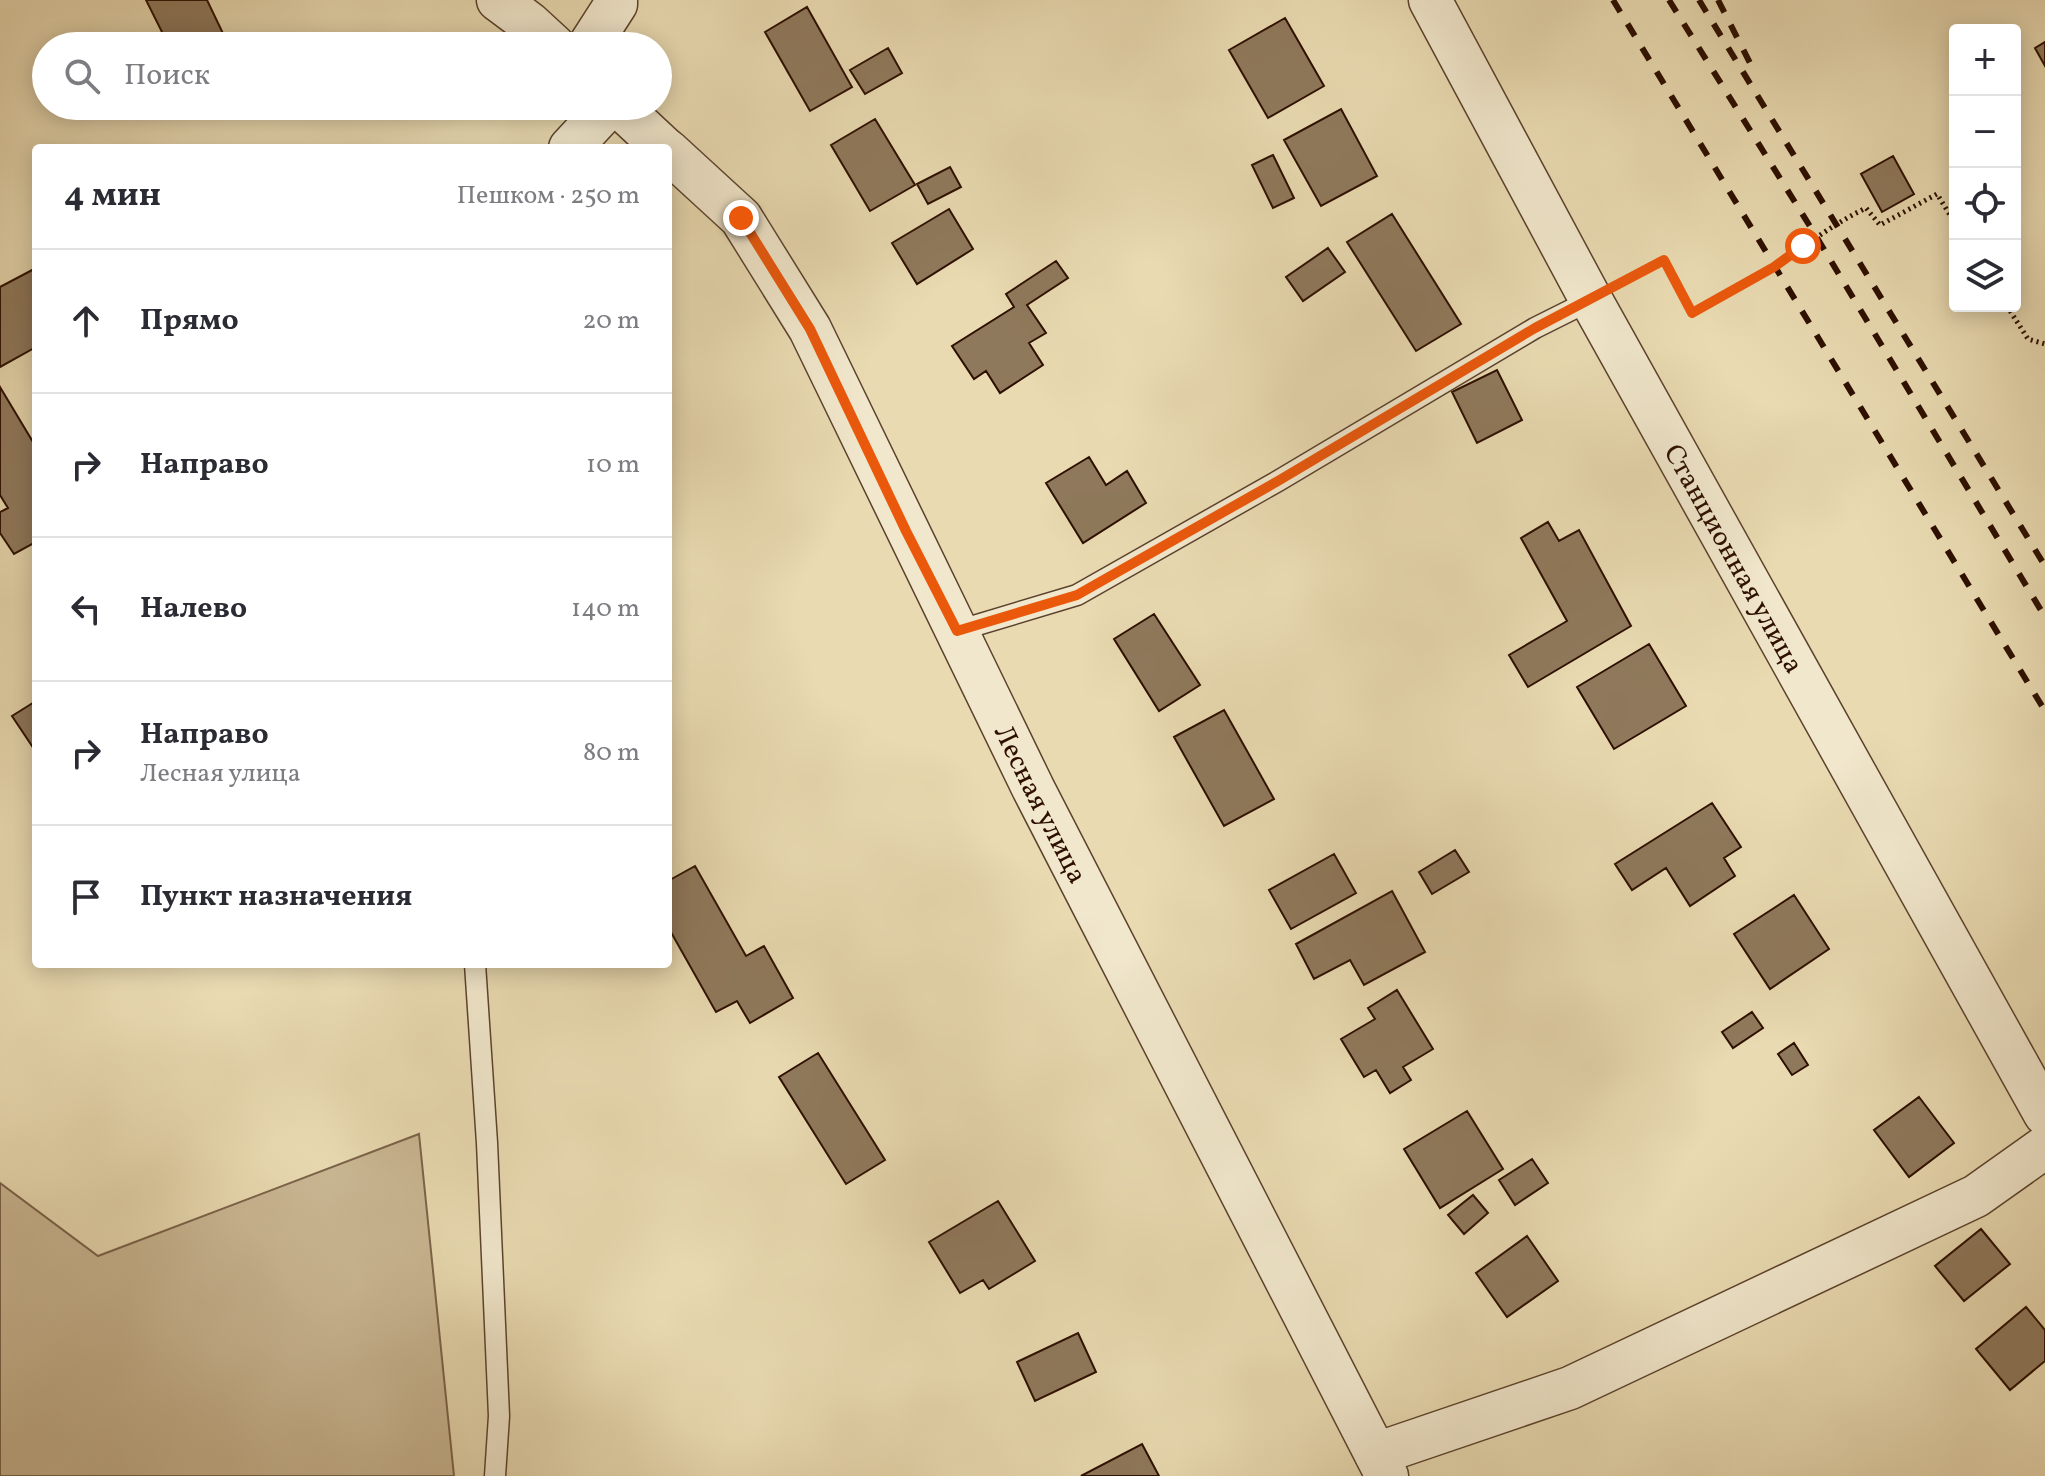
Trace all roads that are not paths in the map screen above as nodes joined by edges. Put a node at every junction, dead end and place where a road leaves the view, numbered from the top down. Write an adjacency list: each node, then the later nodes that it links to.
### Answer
1 (498, 0): 4 (street)
2 (616, 0): 5 (street)
3 (1430, 0): 11 (street, Станционная улица)
4 (539, 32)
5 (598, 32)
6 (596, 120): 8 (street)
7 (634, 120): 9 (street, Лесная улица)
8 (574, 144)
9 (660, 144)
10 (672, 155): 12 (street, Лесная улица)
11 (1591, 300): 12 (lane); 14 (street, Станционная улица)
12 (957, 631): 16 (street, Лесная улица)
13 (475, 968): 17 (lane)
14 (2045, 1114)
15 (2045, 1147): 16 (street)
16 (1382, 1465)
17 (495, 1476)

